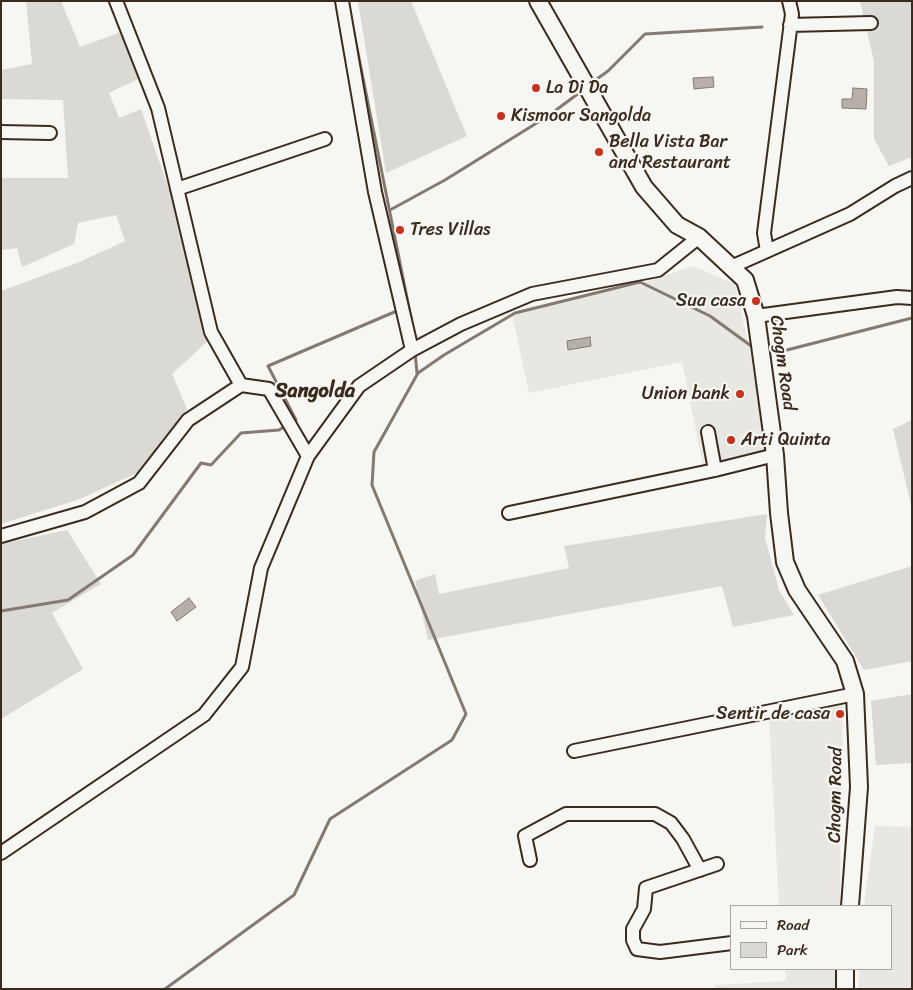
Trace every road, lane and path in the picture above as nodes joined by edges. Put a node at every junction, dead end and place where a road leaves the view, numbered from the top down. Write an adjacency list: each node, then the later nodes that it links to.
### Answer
1 (116, 1): 11 (street)
2 (342, 1): 17 (street)
3 (538, 1): 12 (main road, Chogm Road)
4 (789, 1): 6 (street)
5 (871, 23): 6 (street)
6 (790, 26): 13 (street)
7 (1, 132): 8 (street)
8 (50, 133)
9 (325, 139): 11 (street)
10 (912, 178): 13 (street)
11 (177, 189): 18 (street)
12 (699, 237): 14 (main road, Chogm Road); 17 (street)
13 (767, 251): 14 (street)
14 (731, 267): 16 (main road, Chogm Road)
15 (912, 298): 16 (street)
16 (756, 316): 21 (main road, Chogm Road)
17 (412, 350): 20 (street)
18 (241, 385): 20 (street); 24 (street)
19 (708, 432): 22 (street)
20 (308, 456): 27 (street)
21 (775, 456): 22 (street); 25 (main road, Chogm Road)
22 (714, 470): 23 (street)
23 (509, 513)
24 (1, 536)
25 (855, 694): 26 (street); 31 (main road, Chogm Road)
26 (574, 751)
27 (1, 852)
28 (530, 860): 30 (street)
29 (717, 864): 30 (street)
30 (700, 870): 32 (street)
31 (850, 905)
32 (730, 943)
33 (845, 970): 34 (main road)
34 (845, 989)

